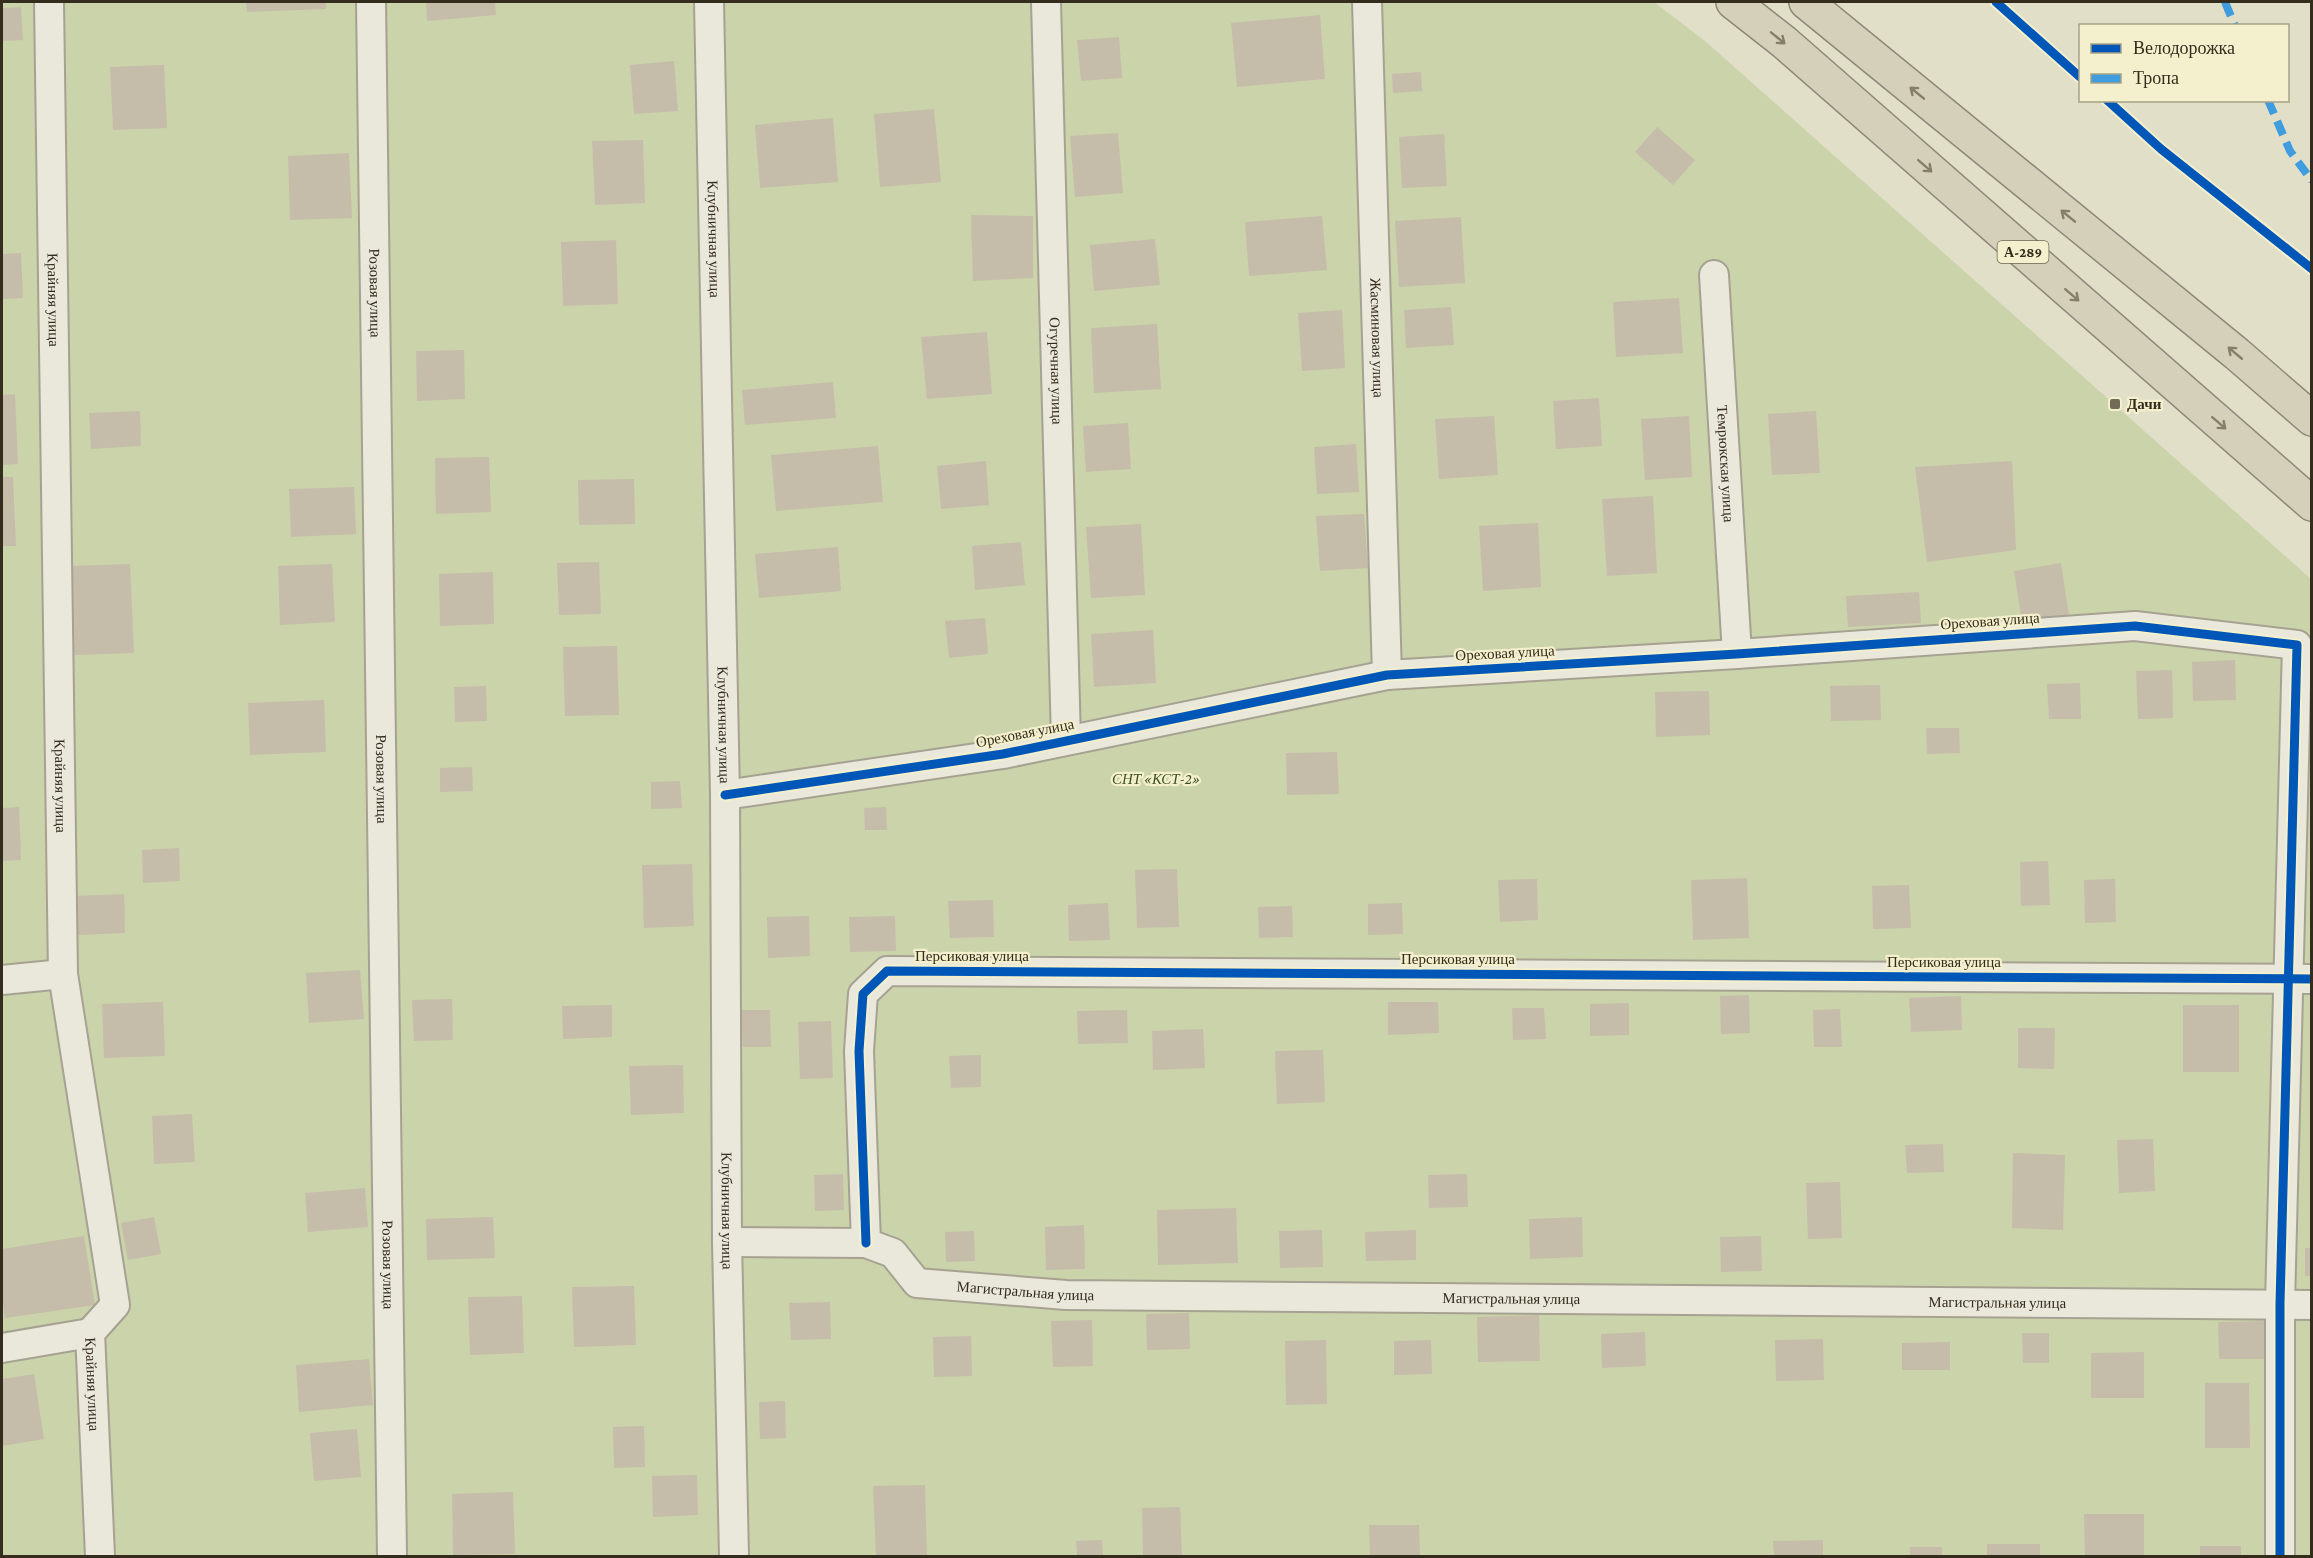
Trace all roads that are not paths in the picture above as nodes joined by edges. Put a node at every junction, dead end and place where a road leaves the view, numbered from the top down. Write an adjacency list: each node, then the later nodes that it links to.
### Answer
1 (49, 2): 15 (street, Крайняя улица)
2 (371, 2): 25 (street, Розовая улица)
3 (709, 2): 14 (street, Клубничная улица)
4 (1046, 2): 13 (street, Огуречная улица)
5 (1367, 2): 12 (street, Жасминовая улица)
6 (1733, 2): 10 (highway, А-289, one-way to 10)
7 (1806, 2): 9 (highway, one-way to 7)
8 (1714, 274): 11 (street, Темрюкская улица)
9 (2312, 419)
10 (2312, 504)
11 (1737, 654): 12 (street, Ореховая улица); 16 (street, Ореховая улица)
12 (1388, 675): 13 (street, Ореховая улица)
13 (1066, 740): 14 (street, Ореховая улица)
14 (725, 795): 18 (street, Клубничная улица)
15 (63, 974): 17 (street); 22 (street, Крайняя улица)
16 (2300, 979): 19 (street, Персиковая улица); 20 (street)
17 (2, 981)
18 (727, 1242): 19 (street, Магистральная улица); 26 (street, Клубничная улица)
19 (866, 1243): 20 (street, Магистральная улица)
20 (2280, 1304): 21 (street, Магистральная улица); 27 (street)
21 (2312, 1305)
22 (90, 1333): 23 (street); 24 (street, Крайняя улица)
23 (2, 1348)
24 (100, 1557)
25 (392, 1557)
26 (734, 1557)
27 (2280, 1557)

